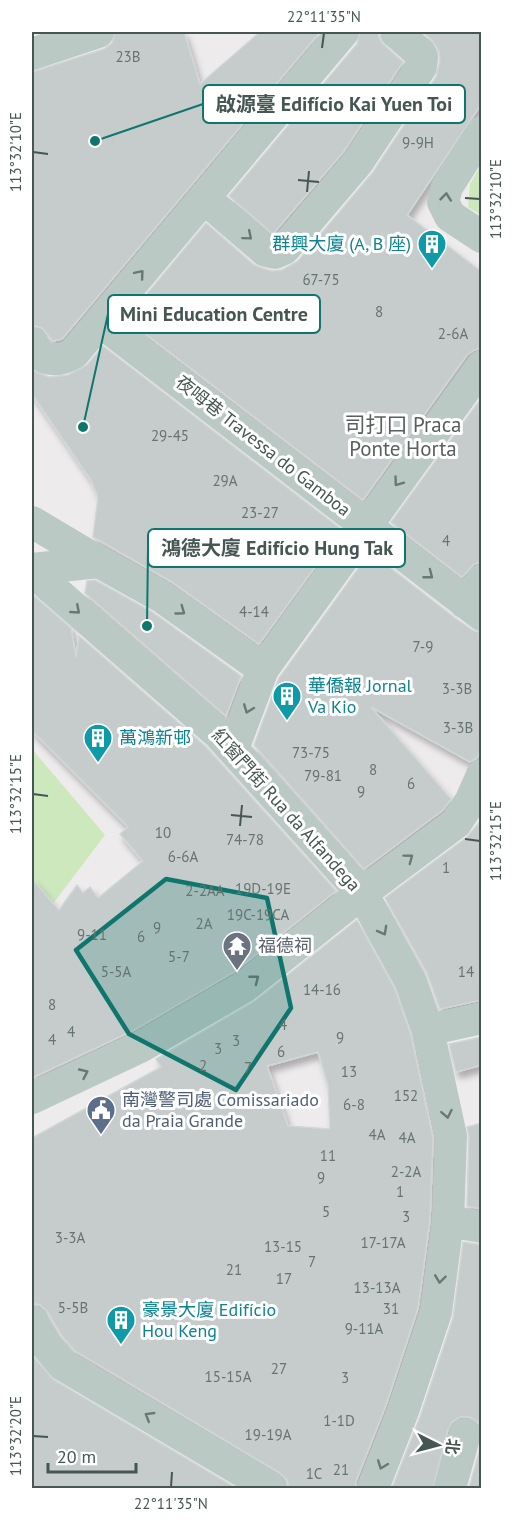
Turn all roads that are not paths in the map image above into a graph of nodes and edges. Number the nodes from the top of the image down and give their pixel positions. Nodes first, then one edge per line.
1 (98, 32) edge
2 (343, 32) edge
3 (396, 32) edge
4 (32, 54) edge
5 (482, 132) edge
6 (204, 198) junction
7 (482, 237) edge
8 (101, 322) junction
9 (32, 344) edge
10 (482, 366) edge
11 (32, 522) edge
12 (366, 526) junction
13 (99, 562) junction
14 (32, 570) edge
15 (476, 600) edge
16 (263, 669) junction
17 (233, 749) junction
18 (478, 794) edge
19 (362, 893) junction
20 (482, 1018) edge
21 (428, 1029) junction
22 (32, 1098) edge
23 (448, 1221) junction
24 (482, 1227) edge
25 (32, 1321) edge
26 (465, 1434) dead end
27 (271, 1488) edge
28 (373, 1488) edge
29 (450, 1488) edge

1 - 4 street
2 - 6 street
6 -> 3 street
7 -> 5 street
8 -> 6 street
8 - 9 street
8 - 12 street, 夜呣巷 Travessa do Gamboa
10 -> 12 street
11 - 13 street
12 -> 15 street, 夜呣巷 Travessa do Gamboa
12 - 16 street
13 - 14 street
13 -> 16 street
14 -> 17 street, 紅窗門街 Rua da Alfandega
16 -> 17 street
17 - 19 street, 紅窗門街 Rua da Alfandega
19 -> 18 street
19 -> 21 street, 紅窗門街 Rua da Alfandega
22 -> 19 street
20 - 21 street
21 -> 23 street, 紅窗門街 Rua da Alfandega
23 - 24 street
23 -> 28 street, 紅窗門街 Rua da Alfandega
27 -> 25 street
26 - 29 street

